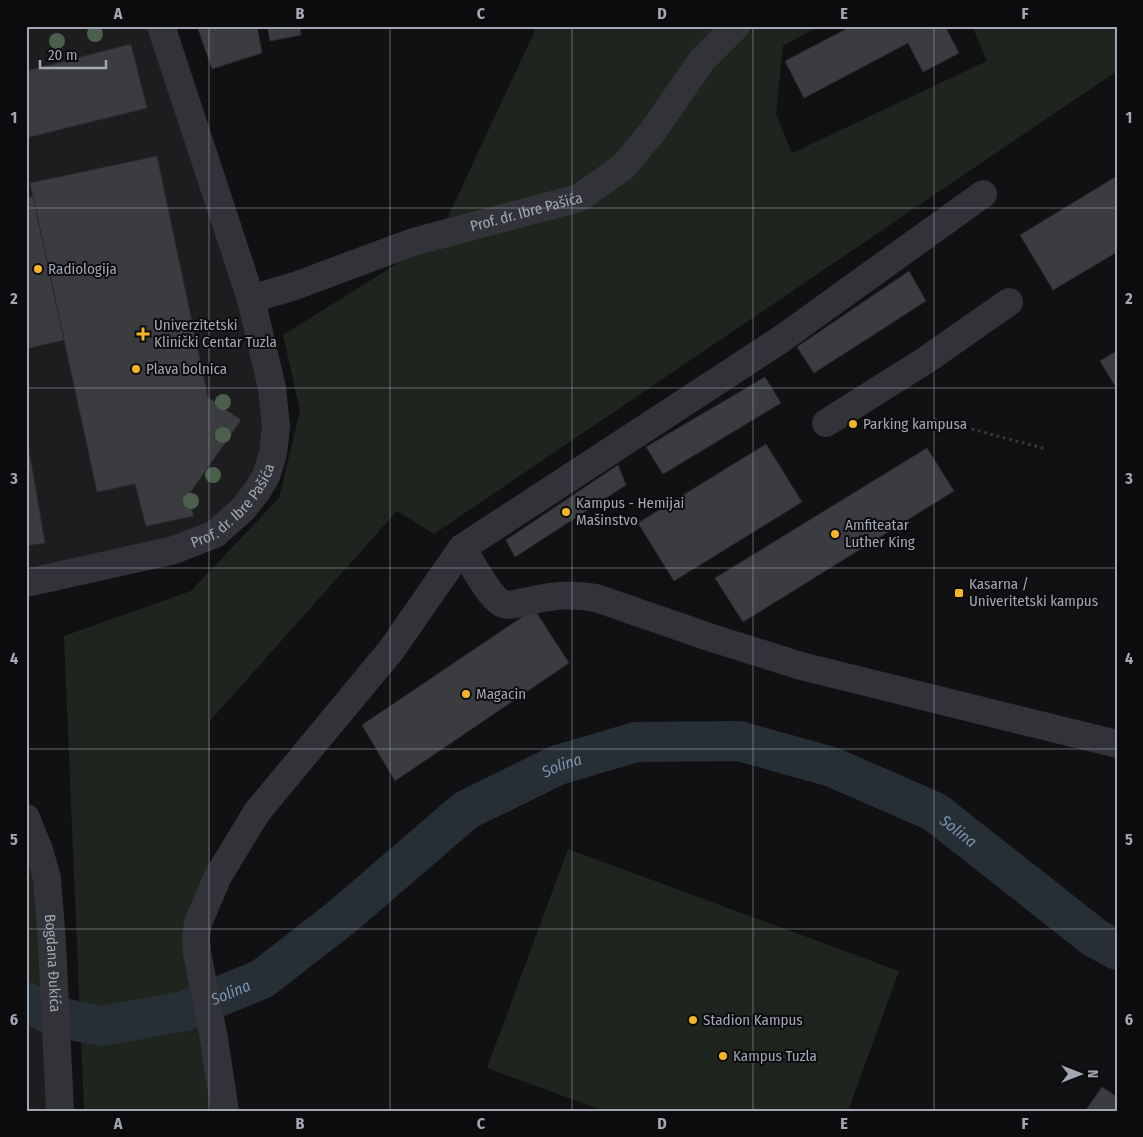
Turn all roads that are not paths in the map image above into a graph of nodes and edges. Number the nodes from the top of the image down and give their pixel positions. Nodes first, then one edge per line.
1 (161, 26) edge
2 (736, 26) edge
3 (983, 194) dead end
4 (251, 299) junction
5 (1009, 302) dead end
6 (826, 423) dead end
7 (462, 548) junction
8 (26, 583) edge
9 (1117, 744) edge
10 (26, 818) edge
11 (60, 1111) edge
12 (225, 1111) edge

1 - 4 street, Prof. dr. Ibre Pašića
2 - 4 street, Prof. dr. Ibre Pašića
3 - 7 street
4 - 8 street, Prof. dr. Ibre Pašića
5 - 6 street
7 - 9 street
7 - 12 street
10 - 11 street, Bogdana Đukića

